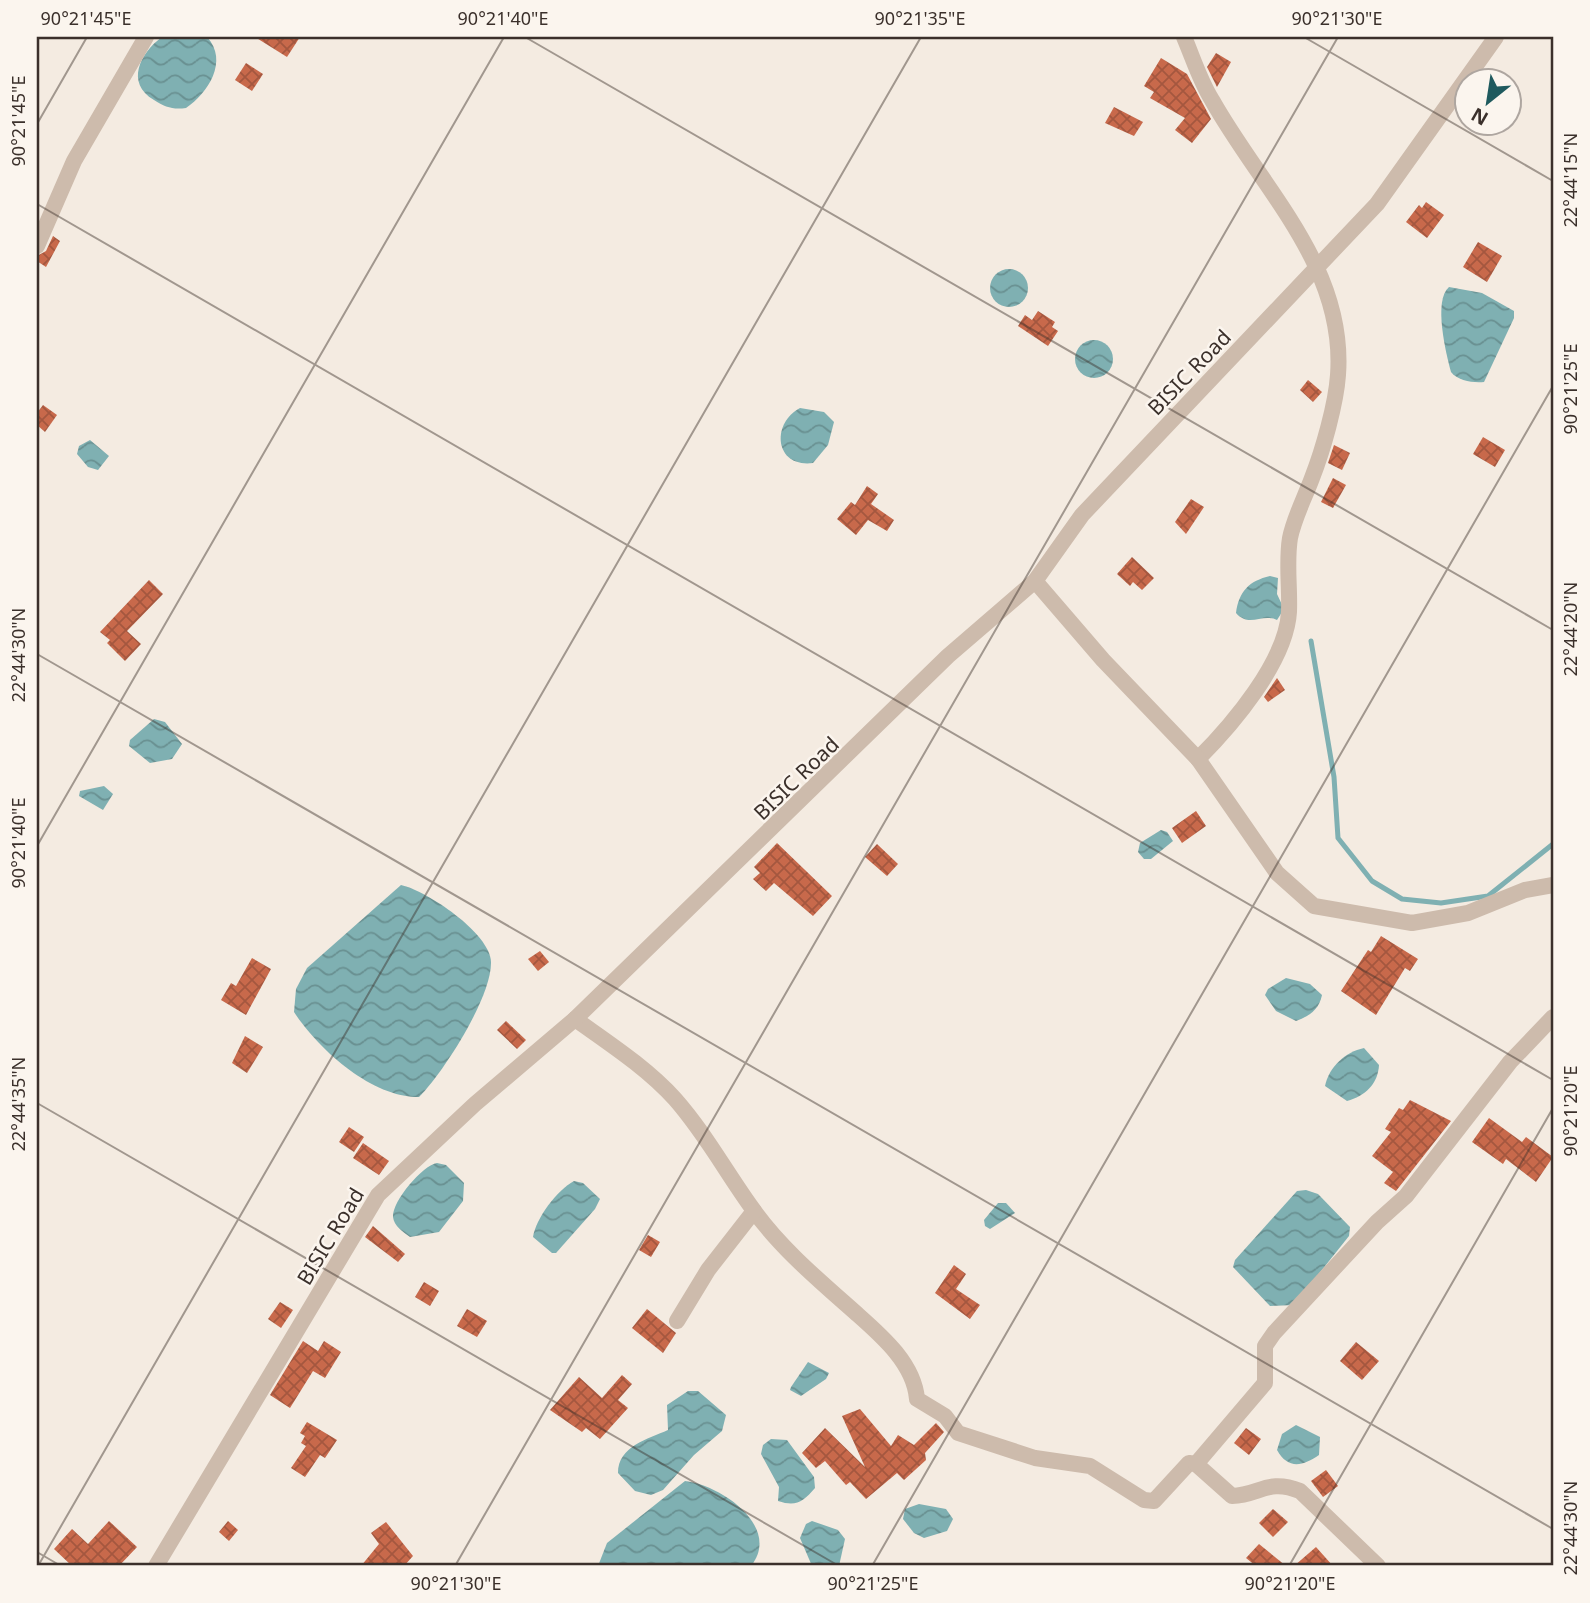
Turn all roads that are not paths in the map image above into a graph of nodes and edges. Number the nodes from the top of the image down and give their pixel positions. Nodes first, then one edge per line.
1 (146, 37) edge
2 (1184, 37) edge
3 (1496, 37) edge
4 (37, 246) edge
5 (1317, 267) junction
6 (1034, 581) junction
7 (1198, 758) junction
8 (1553, 885) edge
9 (1553, 1017) edge
10 (575, 1019) junction
11 (754, 1211) junction
12 (677, 1321) dead end
13 (1196, 1464) junction
14 (156, 1566) edge
15 (1378, 1566) edge

1 - 4 street
2 - 5 street
3 - 5 street, BISIC Road
5 - 6 street, BISIC Road
5 - 7 street
6 - 7 street
6 - 10 street, BISIC Road
7 - 8 street
9 - 13 street
10 - 11 street
10 - 14 street, BISIC Road
11 - 12 street
11 - 13 street
13 - 15 street

